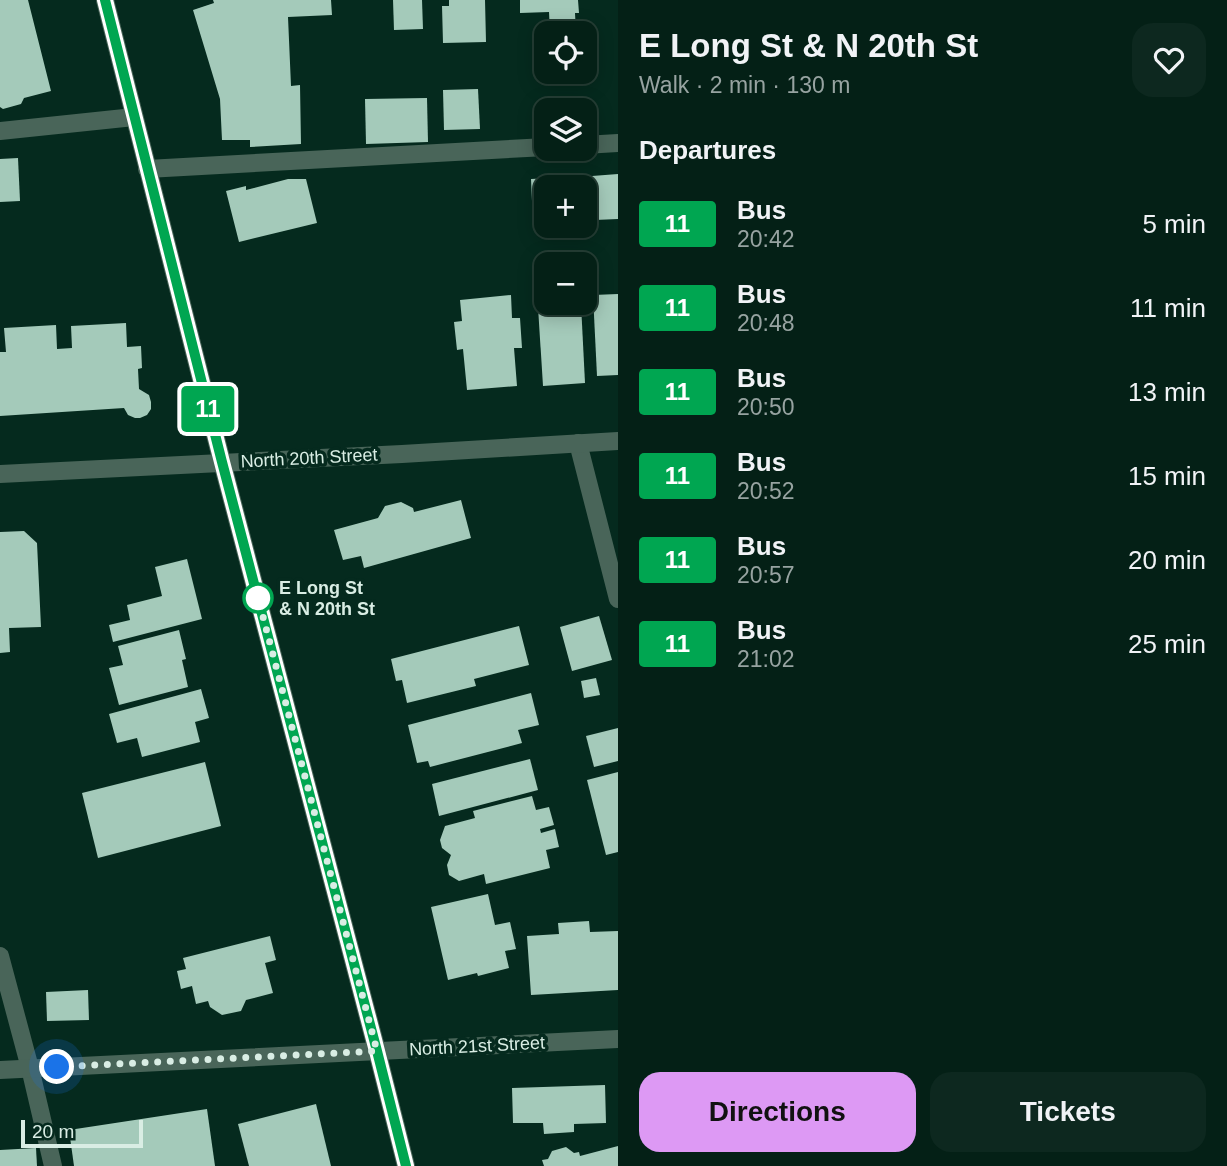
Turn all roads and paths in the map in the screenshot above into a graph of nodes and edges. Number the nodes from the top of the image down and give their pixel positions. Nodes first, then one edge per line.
1 (105, 0) edge
2 (134, 117) junction
3 (0, 131) edge
4 (618, 143) edge
5 (597, 144) edge
6 (534, 148) edge
7 (147, 169) junction
8 (618, 441) edge
9 (578, 443) junction
10 (222, 462) junction
11 (0, 474) edge
12 (618, 599) edge
13 (0, 956) edge
14 (618, 1038) edge
15 (377, 1051) junction
16 (30, 1068) junction
17 (0, 1070) edge
18 (53, 1166) edge
19 (406, 1166) edge

1 - 2 street
2 - 3 street
2 - 7 street
4 - 5 street
6 - 7 street
7 - 10 street
8 - 9 street, North 20th Street
9 - 10 street, North 20th Street
9 - 12 street
10 - 11 street, North 20th Street
10 - 15 street
13 - 16 street
14 - 15 street, North 21st Street
15 - 16 street, North 21st Street
15 - 19 street
16 - 17 street, North 21st Street
16 - 18 street

